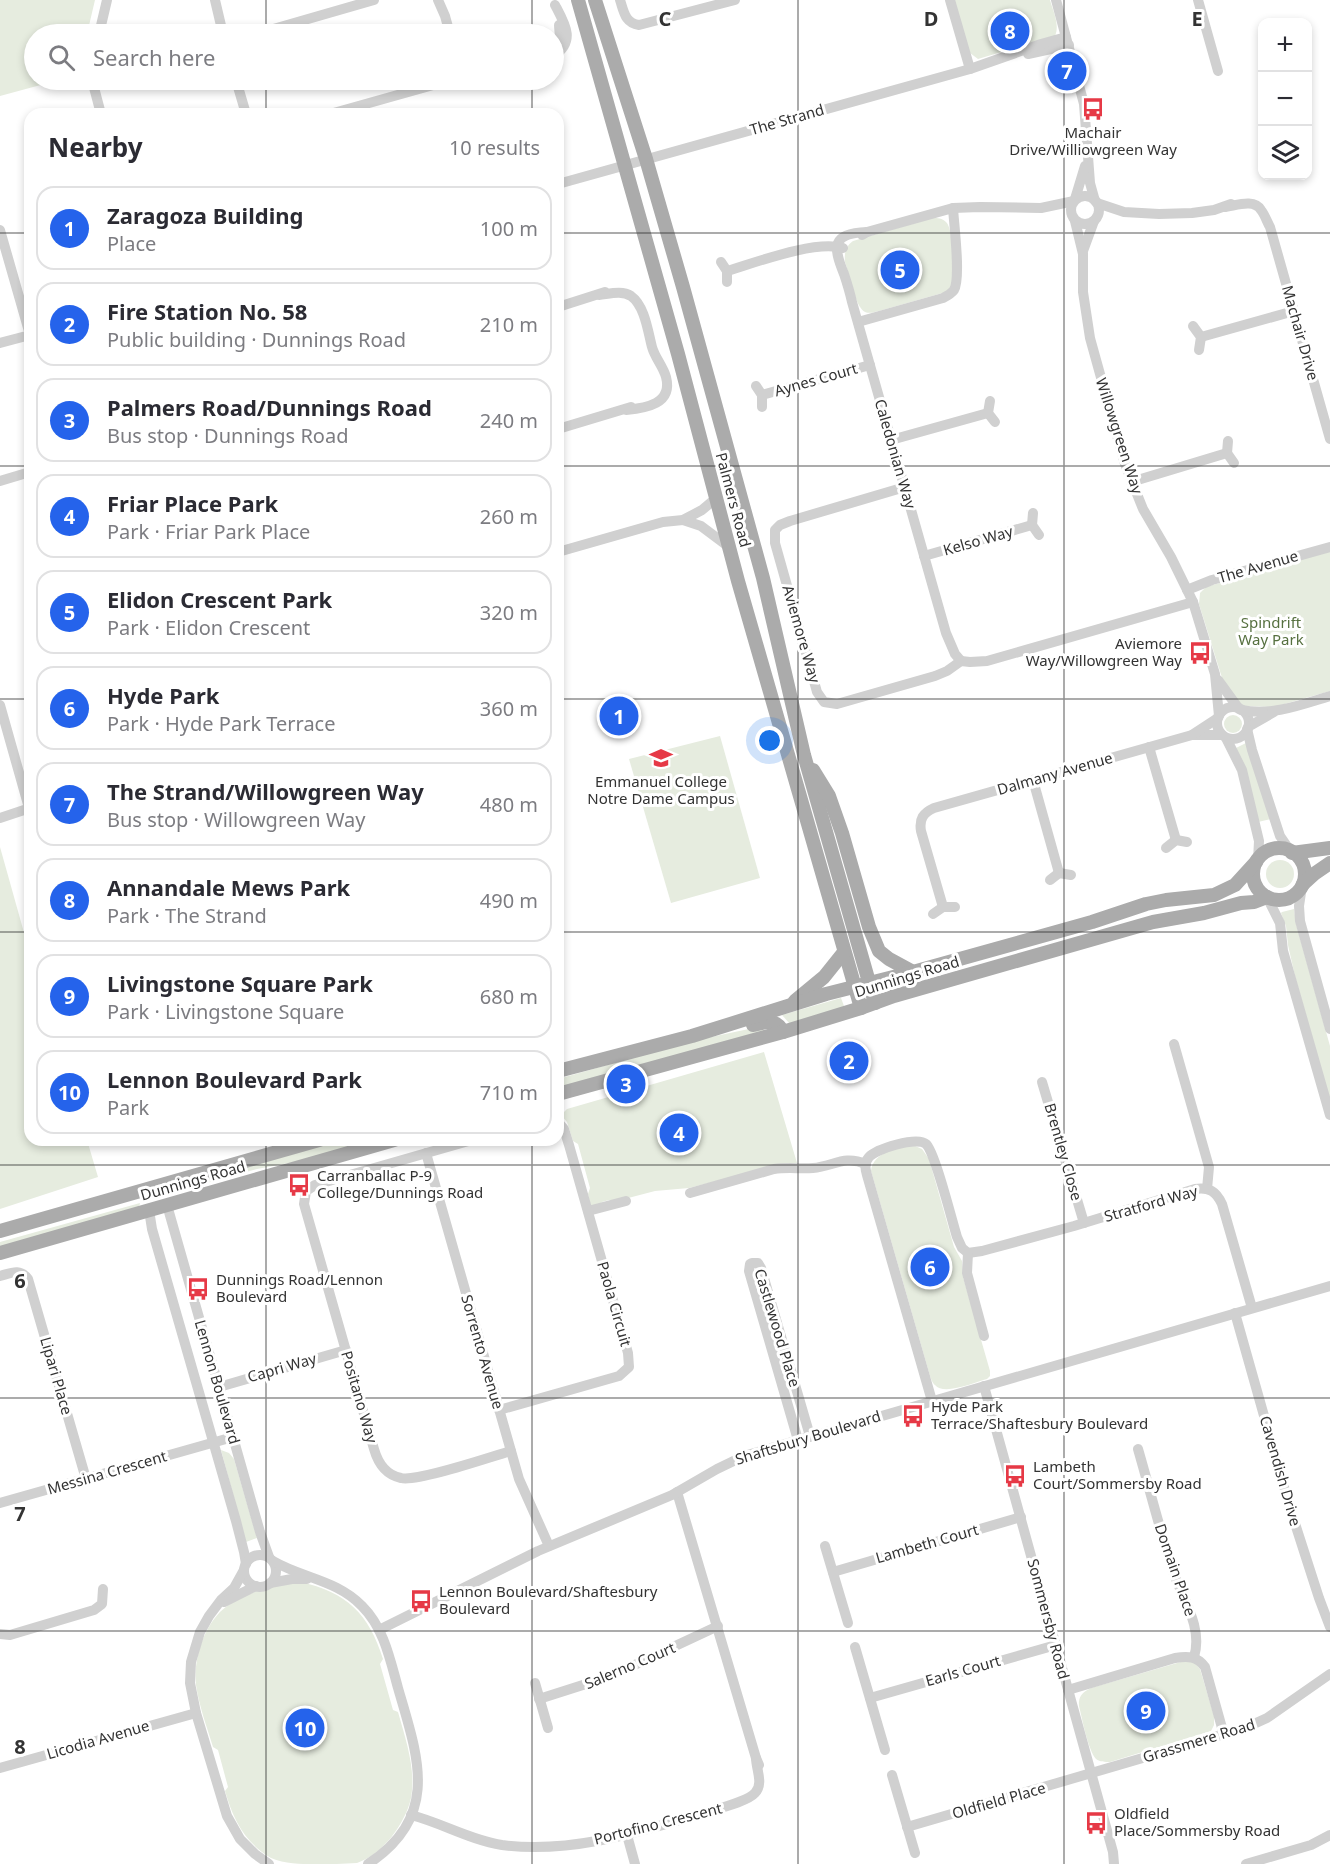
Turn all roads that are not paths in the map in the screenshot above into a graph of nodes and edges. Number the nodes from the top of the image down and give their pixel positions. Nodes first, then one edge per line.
1 (107, 0) edge
2 (215, 0) edge
3 (374, 0) edge
4 (438, 0) edge
5 (445, 0) edge
6 (578, 0) edge
7 (595, 0) edge
8 (620, 0) edge
9 (735, 0) edge
10 (950, 0) edge
11 (1056, 0) edge
12 (1198, 0) edge
13 (554, 2) edge
14 (446, 16) junction
15 (101, 24) edge
16 (221, 24) edge
17 (291, 24) edge
18 (448, 24) edge
19 (558, 24) edge
20 (564, 24) edge
21 (564, 24) edge
22 (1068, 41) junction
23 (564, 47) edge
24 (970, 69) junction
25 (1218, 71) dead end
26 (95, 90) edge
27 (239, 90) edge
28 (415, 90) edge
29 (99, 108) edge
30 (244, 108) edge
31 (351, 108) edge
32 (646, 159) junction
33 (1087, 160) junction
34 (625, 166) junction
35 (564, 182) edge
36 (1074, 200) junction
37 (1096, 202) junction
38 (953, 208) junction
39 (1041, 208) junction
40 (1124, 212) junction
41 (1074, 220) junction
42 (1095, 220) junction
43 (0, 230) edge
44 (840, 247) junction
45 (1083, 254) junction
46 (725, 271) dead end
47 (564, 305) edge
48 (1294, 311) junction
49 (24, 314) edge
50 (858, 322) junction
51 (1193, 326) dead end
52 (24, 337) edge
53 (1201, 337) junction
54 (0, 343) edge
55 (1199, 350) dead end
56 (870, 365) junction
57 (760, 396) dead end
58 (995, 422) dead end
59 (564, 427) edge
60 (1330, 439) edge
61 (891, 440) junction
62 (1234, 463) dead end
63 (24, 474) edge
64 (0, 481) edge
65 (1131, 482) junction
66 (905, 488) junction
67 (715, 499) junction
68 (1033, 513) dead end
69 (683, 520) junction
70 (1032, 525) junction
71 (1039, 535) dead end
72 (1330, 547) edge
73 (729, 548) junction
74 (564, 550) edge
75 (924, 555) junction
76 (1187, 590) junction
77 (1193, 602) junction
78 (958, 663) junction
79 (1215, 674) junction
80 (1329, 700) edge
81 (0, 705) edge
82 (1240, 709) junction
83 (1274, 712) junction
84 (1218, 717) junction
85 (1248, 728) junction
86 (1192, 735) junction
87 (1224, 736) junction
88 (1149, 747) junction
89 (804, 755) junction
90 (1034, 780) junction
91 (24, 787) edge
92 (24, 810) edge
93 (0, 818) edge
94 (1166, 848) dead end
95 (1330, 848) edge
96 (1292, 852) junction
97 (1257, 861) junction
98 (1330, 863) edge
99 (1059, 873) junction
100 (1071, 875) dead end
101 (1050, 880) dead end
102 (1302, 885) junction
103 (1267, 897) junction
104 (933, 914) dead end
105 (844, 952) junction
106 (914, 972) junction
107 (869, 983) junction
108 (854, 987) junction
109 (875, 1003) junction
110 (789, 1006) junction
111 (861, 1008) junction
112 (734, 1023) junction
113 (1330, 1029) edge
114 (783, 1032) junction
115 (1174, 1044) dead end
116 (564, 1069) edge
117 (1042, 1082) dead end
118 (564, 1092) edge
119 (1330, 1115) edge
120 (564, 1129) edge
121 (298, 1146) edge
122 (372, 1146) edge
123 (451, 1146) edge
124 (426, 1153) junction
125 (866, 1164) junction
126 (162, 1185) junction
127 (1207, 1189) junction
128 (145, 1190) junction
129 (690, 1193) dead end
130 (626, 1201) dead end
131 (167, 1205) junction
132 (149, 1210) junction
133 (588, 1211) junction
134 (1084, 1223) junction
135 (0, 1231) edge
136 (0, 1253) edge
137 (968, 1253) junction
138 (0, 1276) edge
139 (1330, 1286) edge
140 (1252, 1308) junction
141 (1234, 1313) junction
142 (984, 1336) dead end
143 (346, 1350) junction
144 (984, 1386) junction
145 (219, 1387) junction
146 (932, 1401) junction
147 (499, 1410) junction
148 (810, 1436) junction
149 (233, 1437) junction
150 (798, 1440) junction
151 (213, 1442) junction
152 (1138, 1449) dead end
153 (511, 1451) junction
154 (86, 1479) junction
155 (677, 1492) junction
156 (0, 1503) edge
157 (1021, 1517) junction
158 (549, 1546) junction
159 (825, 1546) dead end
160 (271, 1559) junction
161 (245, 1567) junction
162 (833, 1572) junction
163 (316, 1579) junction
164 (270, 1583) junction
165 (256, 1586) junction
166 (103, 1589) dead end
167 (214, 1610) junction
168 (848, 1623) dead end
169 (717, 1626) junction
170 (1330, 1627) edge
171 (380, 1630) junction
172 (0, 1634) edge
173 (1056, 1645) junction
174 (855, 1647) dead end
175 (1194, 1657) junction
176 (1330, 1674) edge
177 (535, 1683) dead end
178 (1068, 1690) junction
179 (870, 1698) junction
180 (540, 1699) junction
181 (196, 1713) junction
182 (548, 1728) dead end
183 (1224, 1735) junction
184 (885, 1750) dead end
185 (0, 1768) edge
186 (1091, 1773) junction
187 (892, 1775) dead end
188 (411, 1815) junction
189 (908, 1827) junction
190 (627, 1835) junction
191 (1330, 1835) edge
192 (1113, 1852) junction
193 (915, 1853) dead end
194 (267, 1864) edge
195 (368, 1864) edge
196 (635, 1864) edge
197 (1114, 1864) edge
198 (1119, 1864) edge
199 (1246, 1864) edge

1 - 15 street
2 - 16 street
3 - 17 street
4 - 14 street
5 - 14 street
6 - 34 main road, Palmers Road
7 - 32 main road, Palmers Road
8 - 9 street
10 - 24 street
11 - 22 street
12 - 25 street
13 - 19 street
13 - 20 street
14 - 18 street
21 - 23 street
22 - 24 street, The Strand
22 - 33 street
24 - 32 street, The Strand
26 - 29 street
27 - 30 street
28 - 31 street
32 - 34 street, The Strand
32 - 89 main road, Palmers Road
33 - 36 street
33 - 37 street
34 - 35 street, The Strand
34 - 67 main road, Palmers Road
36 - 37 street
36 - 39 street
36 - 41 street
37 - 40 street, Machair Drive
37 - 42 street
38 - 39 street
38 - 44 street
38 - 50 street
39 - 41 street
40 - 42 street, Machair Drive
40 - 48 street, Machair Drive
41 - 42 street
41 - 45 street, Willowgreen Way
42 - 45 street, Willowgreen Way
43 - 49 street
44 - 46 street
44 - 50 street, Caledonian Way
45 - 65 street, Willowgreen Way
47 - 59 street
48 - 53 street
48 - 60 street, Machair Drive
50 - 56 street, Caledonian Way
51 - 53 street
52 - 54 street
53 - 55 street
56 - 57 street, Aynes Court
56 - 61 street, Caledonian Way
58 - 61 street
61 - 66 street, Caledonian Way
62 - 65 street
63 - 64 street
65 - 76 street, Willowgreen Way
66 - 75 street, Caledonian Way
66 - 78 street, Aviemore Way
67 - 69 street
67 - 73 main road, Palmers Road
68 - 70 street, Kelso Way
69 - 73 street
69 - 74 street
70 - 71 street, Kelso Way
70 - 75 street, Kelso Way
72 - 76 street, The Avenue
73 - 105 main road, Palmers Road
75 - 78 street, Caledonian Way
76 - 77 street, Willowgreen Way
77 - 78 street, Aviemore Way
77 - 79 street, Willowgreen Way
79 - 82 street, Willowgreen Way
79 - 84 street, Willowgreen Way
80 - 83 street
81 - 91 street
82 - 83 street
82 - 84 street
82 - 85 street
83 - 85 street
84 - 86 street, Dalmany Avenue
84 - 87 street
85 - 87 street
85 - 96 street
86 - 87 street, Dalmany Avenue
86 - 88 street, Dalmany Avenue
87 - 97 street
88 - 90 street, Dalmany Avenue
88 - 94 street
89 - 106 main road
89 - 107 main road, Palmers Road
90 - 99 street
90 - 104 street, Dalmany Avenue
92 - 93 street
95 - 96 main road
96 - 97 main road
96 - 102 main road
97 - 103 main road
97 - 106 main road, Dunnings Road
98 - 102 main road
99 - 100 street
99 - 101 street
102 - 103 main road
102 - 113 street
103 - 109 main road, Dunnings Road
103 - 119 street
105 - 108 main road, Palmers Road
105 - 110 main road
106 - 107 main road, Dunnings Road
107 - 108 main road, Dunnings Road
107 - 109 main road, Palmers Road
108 - 110 main road, Dunnings Road
108 - 111 main road, Palmers Road
109 - 111 main road, Dunnings Road
110 - 112 main road, Dunnings Road
111 - 114 main road, Dunnings Road
112 - 114 main road
112 - 116 main road, Dunnings Road
114 - 118 main road, Dunnings Road
115 - 127 street
117 - 134 street, Brentley Close
120 - 133 street, Paola Circuit
121 - 126 main road, Dunnings Road
122 - 131 main road, Dunnings Road
123 - 124 street
124 - 143 street, Positano Way
124 - 147 street, Sorrento Avenue
125 - 129 street
125 - 137 street
125 - 146 street
126 - 128 main road, Dunnings Road
126 - 131 main road
127 - 134 street, Stratford Way
127 - 140 street, Stratford Way
128 - 132 main road
128 - 135 main road, Dunnings Road
130 - 133 street
131 - 132 main road, Dunnings Road
131 - 145 street, Lennon Boulevard
132 - 136 main road, Dunnings Road
132 - 151 street, Lennon Boulevard
133 - 147 street, Paola Circuit
134 - 137 street, Stratford Way
137 - 142 street
138 - 154 street, Lipari Place
139 - 140 street, Shaftsbury Boulevard
140 - 141 street, Shaftsbury Boulevard
141 - 144 street, Shaftsbury Boulevard
141 - 170 street, Cavendish Drive
143 - 145 street, Capri Way
143 - 153 street, Positano Way
144 - 146 street, Shaftsbury Boulevard
144 - 157 street, Sommersby Road
145 - 149 street, Lennon Boulevard
146 - 148 street, Shaftsbury Boulevard
147 - 153 street, Sorrento Avenue
148 - 150 street, Shaftsbury Boulevard
148 - 150 street, Castlewood Place
149 - 151 street, Messina Crescent
149 - 160 street, Lennon Boulevard
150 - 155 street, Shaftsbury Boulevard
151 - 154 street, Messina Crescent
151 - 161 street, Lennon Boulevard
152 - 175 street, Domain Place
153 - 158 street, Sorrento Avenue
154 - 156 street, Messina Crescent
155 - 158 street, Shaftsbury Boulevard
155 - 169 street, Portofino Crescent
157 - 162 street, Lambeth Court
157 - 173 street, Sommersby Road
158 - 171 street, Shaftsbury Boulevard
159 - 162 street
160 - 161 street
160 - 163 street
160 - 164 street
161 - 165 street
161 - 167 street
162 - 168 street
163 - 164 street
163 - 171 street
164 - 165 street
165 - 167 street
166 - 172 street
167 - 181 street
169 - 180 street, Salerno Court
169 - 190 street, Portofino Crescent
171 - 188 street
173 - 178 street, Sommersby Road
173 - 179 street, Earls Court
174 - 179 street
175 - 178 street
175 - 183 street
176 - 183 street, Grassmere Road
177 - 180 street
178 - 186 street, Sommersby Road
179 - 184 street
180 - 182 street
181 - 185 street, Licodia Avenue
181 - 194 street
183 - 186 street, Grassmere Road
186 - 189 street, Oldfield Place
186 - 192 street, Sommersby Road
187 - 189 street
188 - 190 street, Portofino Crescent
188 - 195 street
189 - 193 street
190 - 196 street
191 - 199 street
192 - 197 street, Sommersby Road
192 - 198 street, Sommersby Road

